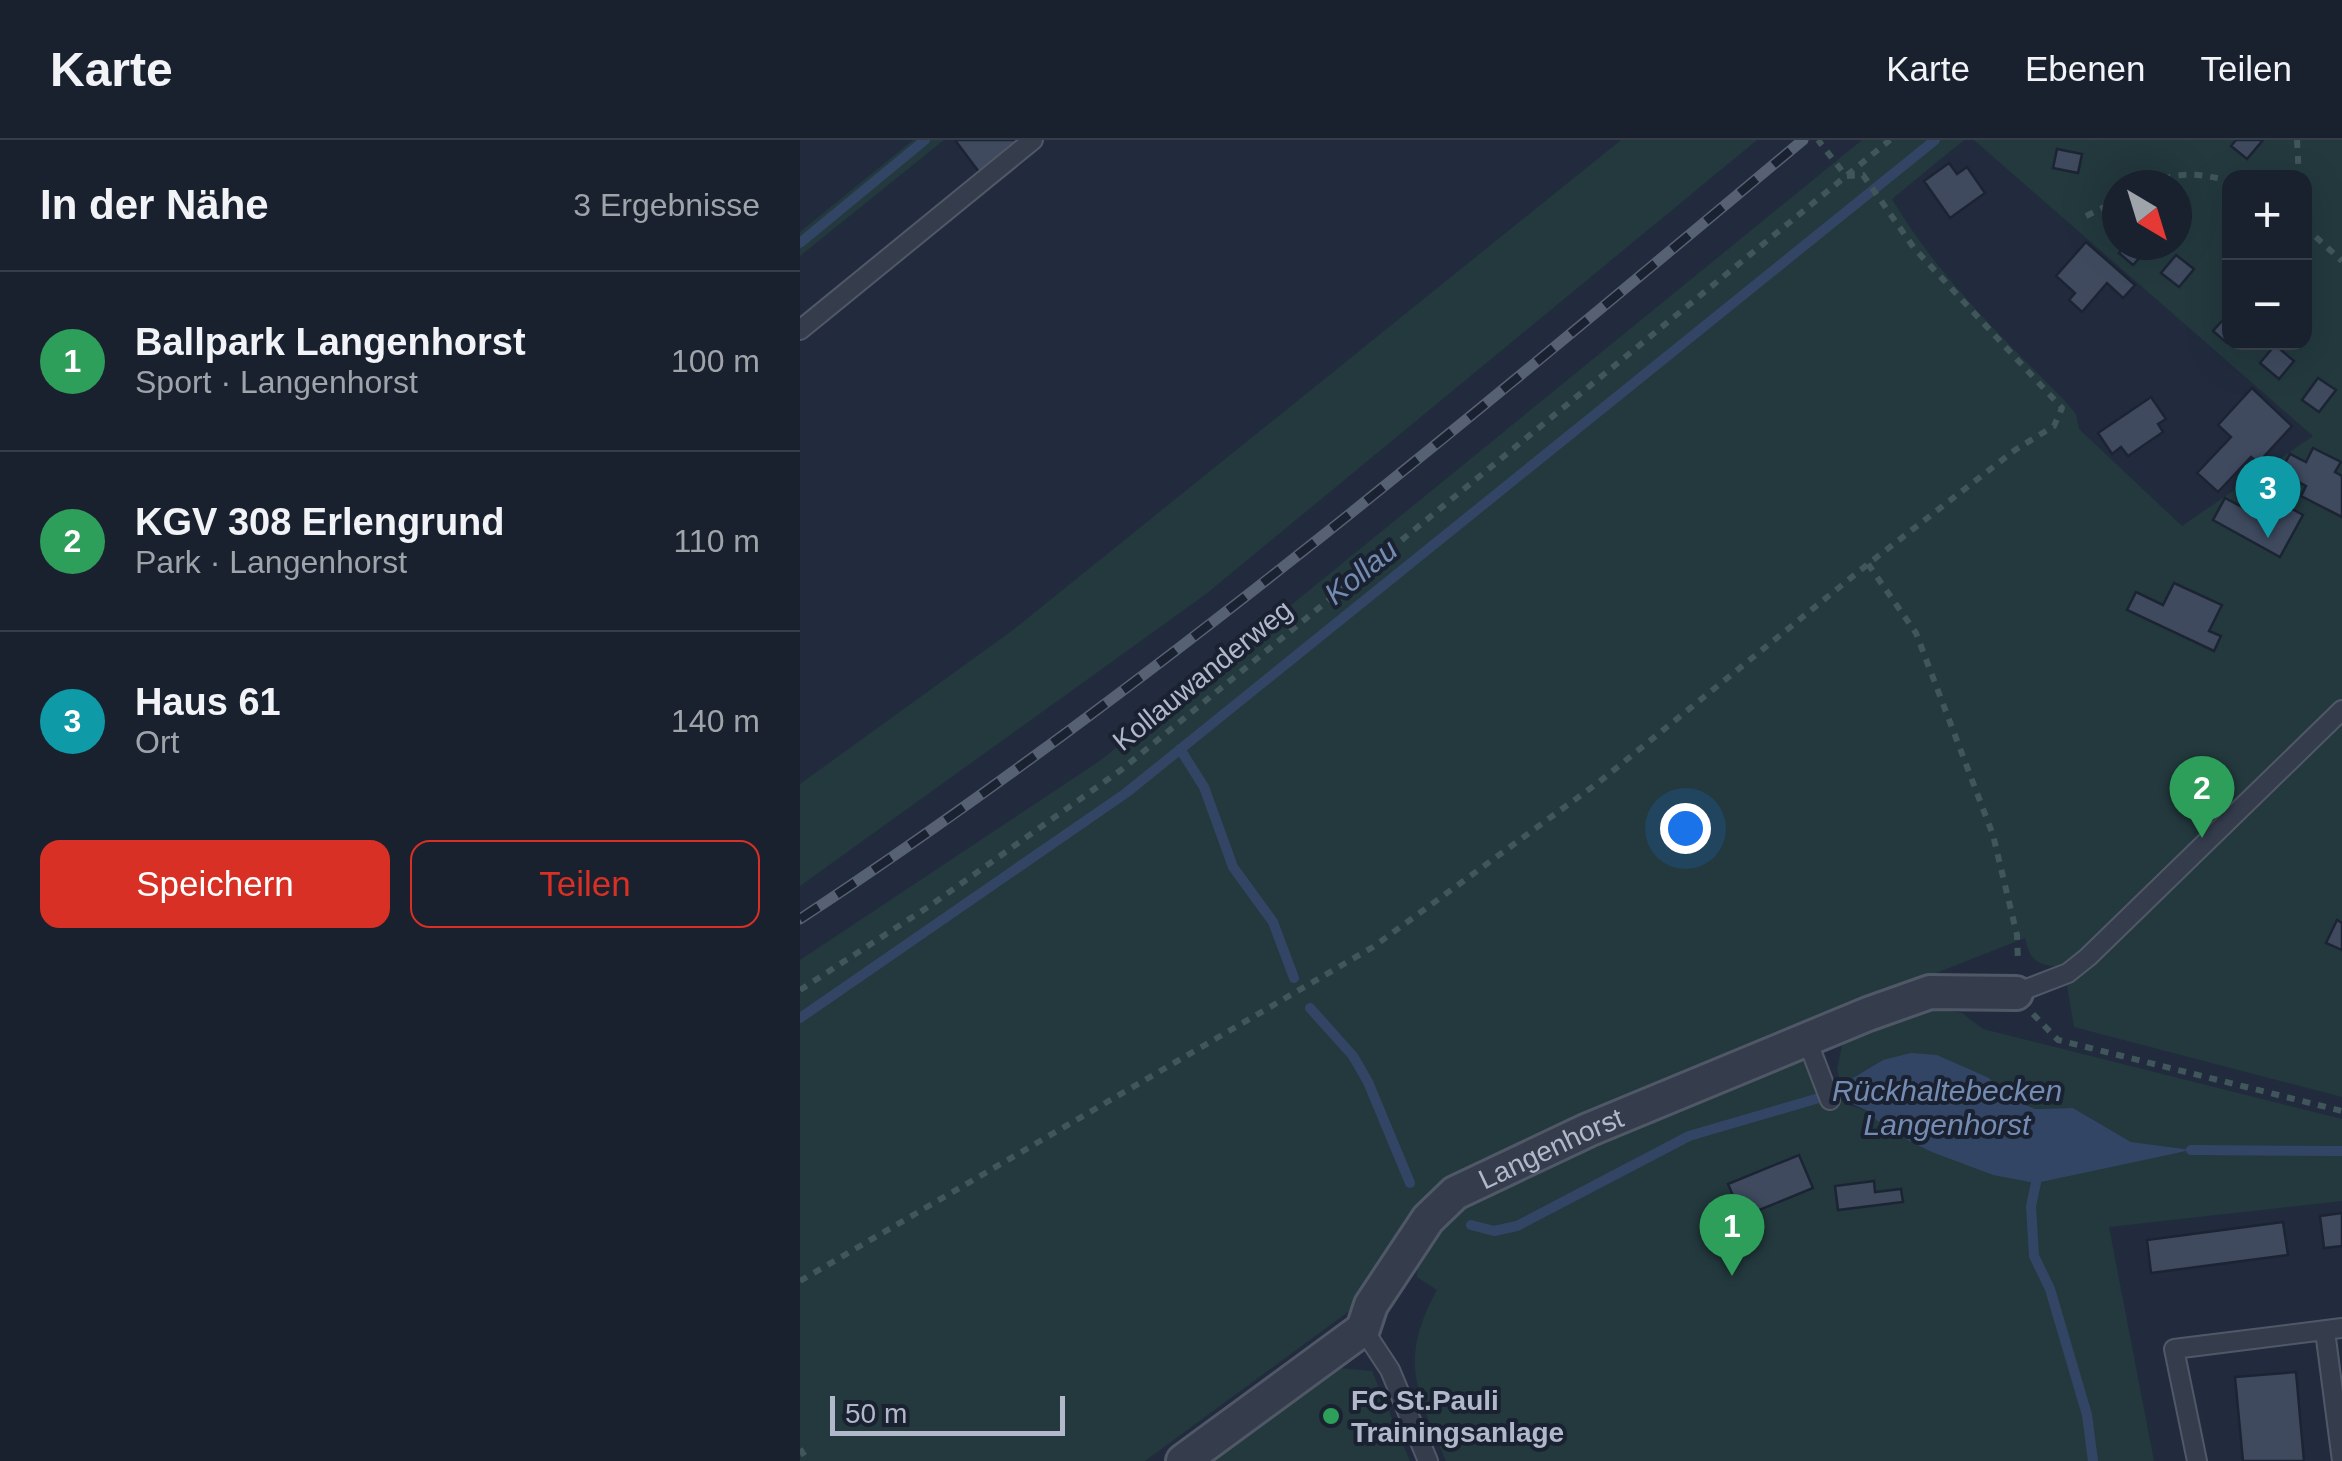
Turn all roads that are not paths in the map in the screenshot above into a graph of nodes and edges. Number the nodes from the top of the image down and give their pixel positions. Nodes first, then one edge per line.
1 (1034, 140) edge
2 (800, 330) edge
3 (2342, 710) edge
4 (2016, 992) joint
5 (1807, 1040) junction
6 (1830, 1100) dead end
7 (1363, 1329) junction
8 (2333, 1330) edge
9 (1183, 1461) edge
10 (1428, 1461) edge
11 (2197, 1461) edge
12 (2342, 1461) edge

1 - 2 lane
3 - 4 lane
4 - 5 street, Langenhorst
5 - 6 lane
5 - 7 street, Langenhorst
7 - 9 street, Langenhorst
7 - 10 lane
8 - 11 lane
8 - 12 lane

